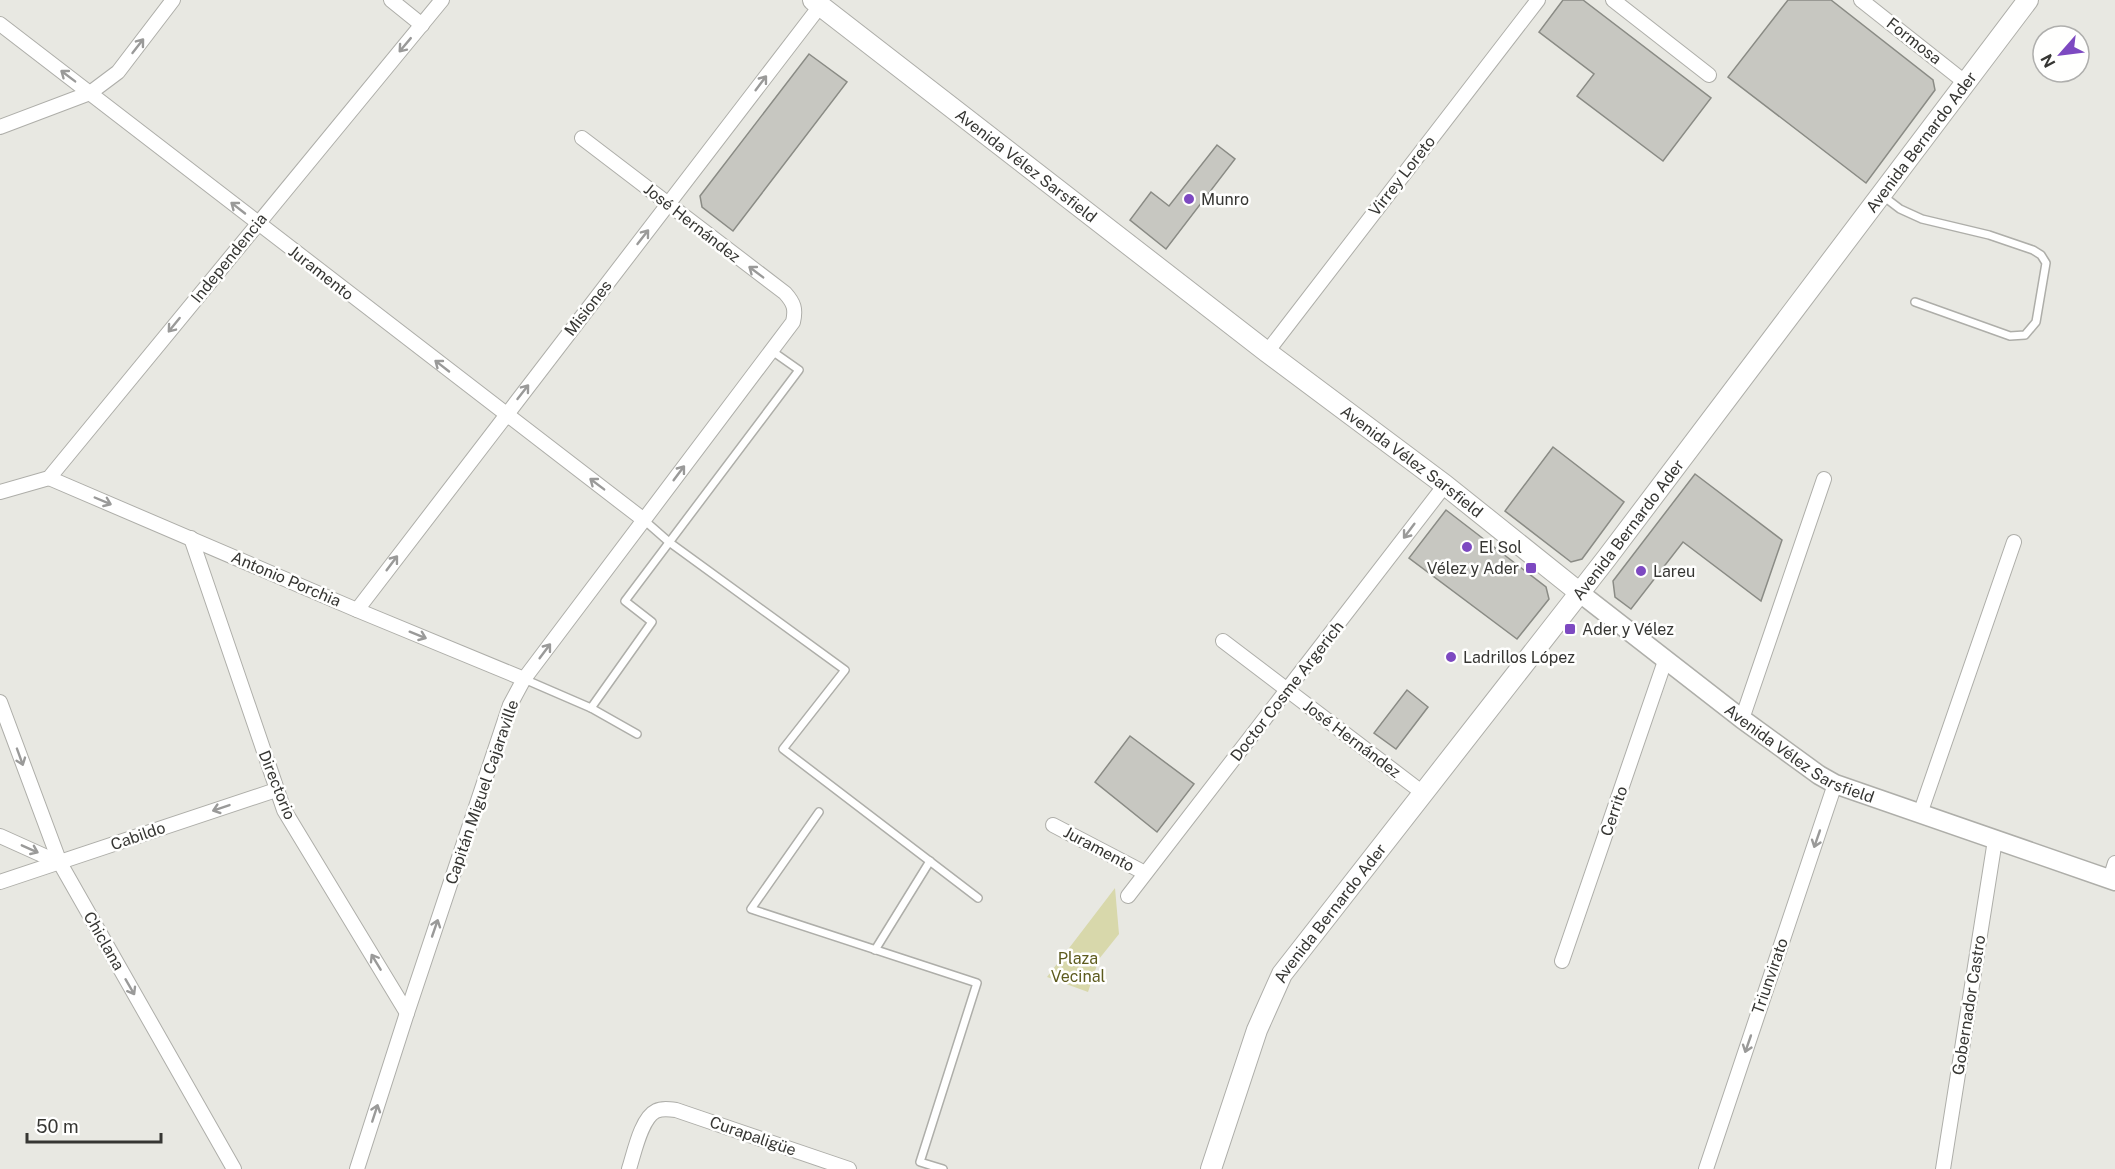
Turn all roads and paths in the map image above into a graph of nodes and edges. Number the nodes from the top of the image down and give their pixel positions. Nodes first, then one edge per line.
1 (173, 0) edge
2 (391, 0) edge
3 (442, 0) edge
4 (1538, 0) edge
5 (1613, 0) edge
6 (1861, 0) edge
7 (2028, 0) edge
8 (817, 3) edge
9 (0, 24) edge
10 (422, 25) junction
11 (1709, 75) dead end
12 (1966, 83) junction
13 (90, 93) junction
14 (0, 127) edge
15 (582, 138) dead end
16 (1881, 195) junction
17 (668, 204) junction
18 (257, 223) junction
19 (1914, 302) dead end
20 (795, 312) joint
21 (772, 351) junction
22 (1267, 352) junction
23 (506, 415) junction
24 (49, 478) junction
25 (1824, 479) dead end
26 (1445, 485) junction
27 (0, 492) edge
28 (644, 520) junction
29 (191, 538) junction
30 (669, 542) junction
31 (2014, 542) dead end
32 (1580, 593) junction
33 (357, 610) junction
34 (1223, 641) dead end
35 (1665, 661) junction
36 (524, 679) junction
37 (1287, 691) junction
38 (0, 702) edge
39 (591, 708) junction
40 (1742, 719) junction
41 (637, 734) dead end
42 (1835, 784) junction
43 (276, 790) junction
44 (1424, 793) junction
45 (819, 812) dead end
46 (1920, 814) junction
47 (1053, 825) dead end
48 (0, 836) edge
49 (1995, 840) junction
50 (930, 861) junction
51 (60, 863) junction
52 (1145, 873) junction
53 (2113, 874) edge
54 (0, 882) edge
55 (1128, 896) dead end
56 (978, 897) dead end
57 (875, 950) junction
58 (1562, 961) dead end
59 (407, 1012) junction
60 (234, 1169) edge
61 (357, 1169) edge
62 (630, 1169) edge
63 (849, 1169) edge
64 (943, 1169) edge
65 (1211, 1169) edge
66 (1706, 1169) edge
67 (1943, 1169) edge

13 -> 1 street
2 - 10 street
3 - 10 street, Independencia
4 - 22 street, Virrey Loreto
5 - 11 street
6 - 12 street, Formosa
7 - 12 main road, Avenida Bernardo Ader
17 -> 8 street, Misiones
8 - 22 main road, Avenida Vélez Sarsfield
13 -> 9 street, Juramento
10 -> 18 street, Independencia
12 - 16 main road, Avenida Bernardo Ader
13 - 14 street
18 -> 13 street, Juramento
15 - 17 street, José Hernández
16 - 19 lane
16 - 32 main road, Avenida Bernardo Ader
20 -> 17 street, José Hernández
23 -> 17 street, Misiones
23 -> 18 street, Juramento
18 -> 24 street, Independencia
20 - 21 street, Capitán Miguel Cajaraville
28 -> 21 street, Capitán Miguel Cajaraville
21 - 30 lane
22 - 26 main road, Avenida Vélez Sarsfield
28 -> 23 street, Juramento
33 -> 23 street, Misiones
24 - 27 street
24 -> 29 street, Antonio Porchia
25 - 40 street
26 - 32 main road, Avenida Vélez Sarsfield
26 -> 37 street, Doctor Cosme Argerich
28 - 30 lane
36 -> 28 street, Capitán Miguel Cajaraville
29 - 33 street, Antonio Porchia
29 - 43 street, Directorio
30 - 39 lane
30 - 50 lane
31 - 46 street
32 - 35 street, Avenida Vélez Sarsfield
32 - 44 main road, Avenida Bernardo Ader
33 -> 36 street, Antonio Porchia
34 - 37 street, José Hernández
35 - 40 street, Avenida Vélez Sarsfield
35 - 58 street, Cerrito
36 - 39 lane
59 -> 36 street, Capitán Miguel Cajaraville
37 - 44 street, José Hernández
37 - 52 street, Doctor Cosme Argerich
38 -> 51 street, Chiclana
39 - 41 lane
40 - 42 street, Avenida Vélez Sarsfield
42 - 46 street, Avenida Vélez Sarsfield
42 -> 66 street, Triunvirato
43 -> 51 street, Cabildo
59 -> 43 street, Directorio
44 - 65 main road, Avenida Bernardo Ader
45 - 57 lane
46 - 49 street, Avenida Vélez Sarsfield
47 - 52 street, Juramento
48 -> 51 street
49 - 53 street, Avenida Vélez Sarsfield
49 - 67 street, Gobernador Castro
50 - 56 lane
50 - 57 lane
51 - 54 street, Cabildo
51 -> 60 street, Chiclana
52 - 55 street, Doctor Cosme Argerich
57 - 64 lane
61 -> 59 street, Capitán Miguel Cajaraville
62 - 63 street, Curapaligüe

